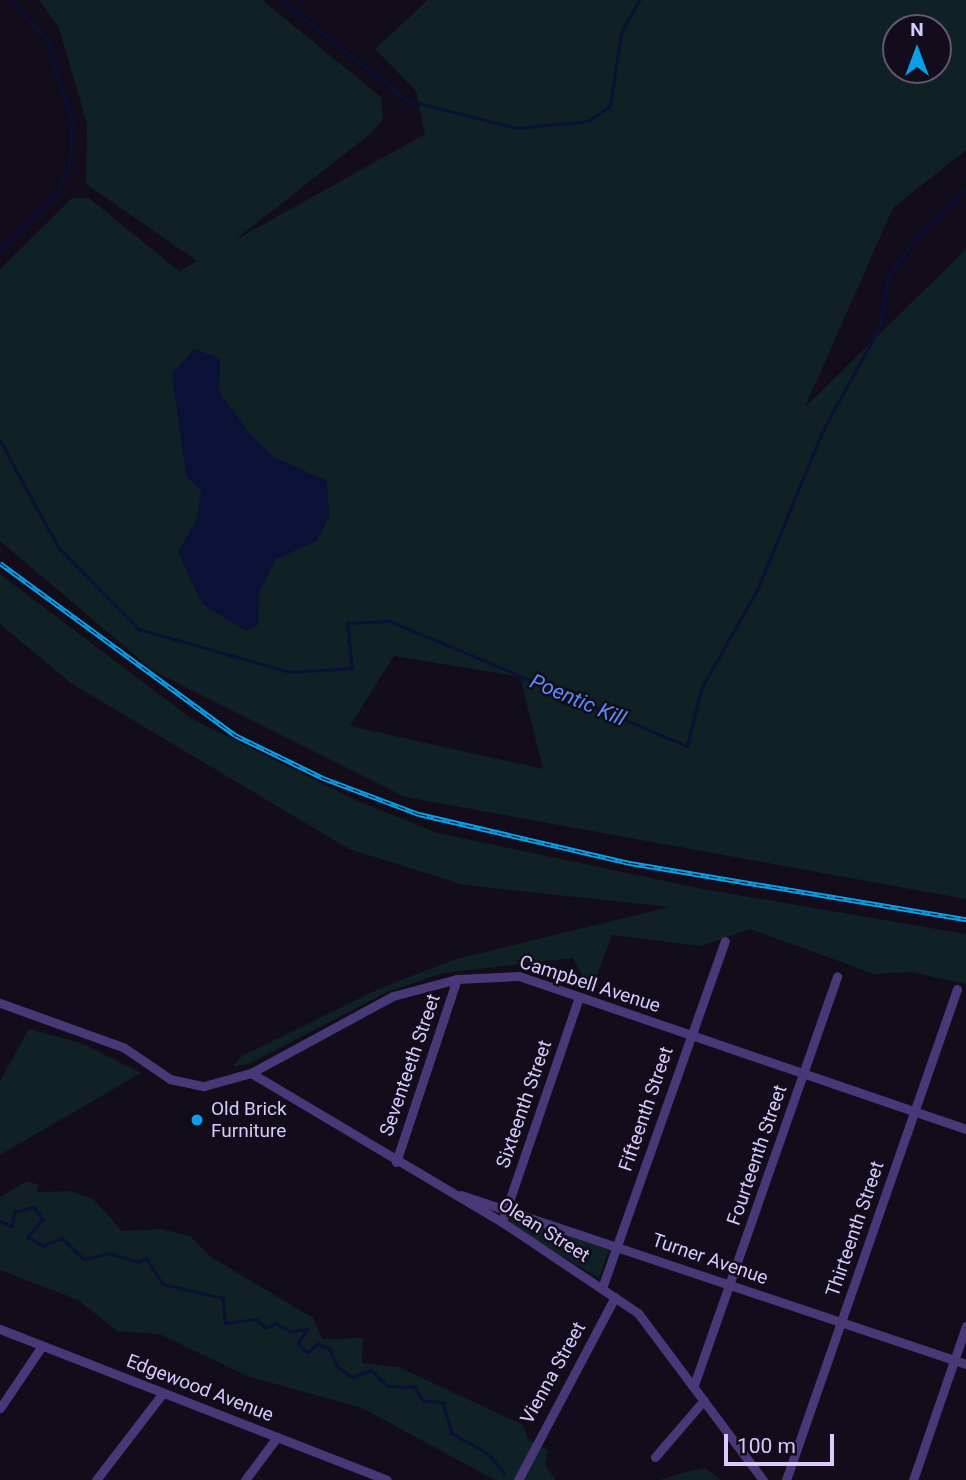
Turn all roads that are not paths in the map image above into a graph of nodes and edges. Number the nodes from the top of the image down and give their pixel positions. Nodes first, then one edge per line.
1 (725, 941) dead end
2 (837, 976) dead end
3 (457, 979) junction
4 (957, 989) dead end
5 (579, 997) junction
6 (0, 1003) edge
7 (689, 1034) junction
8 (804, 1072) junction
9 (251, 1073) junction
10 (915, 1111) junction
11 (966, 1129) edge
12 (396, 1162) junction
13 (442, 1190) junction
14 (506, 1208) junction
15 (502, 1222) junction
16 (618, 1246) junction
17 (731, 1285) junction
18 (602, 1288) junction
19 (615, 1297) junction
20 (841, 1323) junction
21 (966, 1326) edge
22 (0, 1329) edge
23 (42, 1346) junction
24 (955, 1360) junction
25 (966, 1364) edge
26 (694, 1385) junction
27 (163, 1393) junction
28 (704, 1400) junction
29 (0, 1408) edge
30 (277, 1437) junction
31 (655, 1457) dead end
32 (96, 1480) edge
33 (245, 1480) edge
34 (387, 1480) edge
35 (518, 1480) edge
36 (763, 1480) edge
37 (786, 1480) edge
38 (913, 1480) edge

1 - 7 street, Fifteenth Street
2 - 8 street, Fourteenth Street
3 - 5 street, Campbell Avenue
3 - 9 street, Campbell Avenue
3 - 12 street, Seventeeth Street
4 - 10 street, Thirteenth Street
5 - 7 street, Campbell Avenue
5 - 14 street, Sixteenth Street
6 - 9 street, Campbell Avenue
7 - 8 street, Campbell Avenue
7 - 16 street, Fifteenth Street
8 - 10 street, Campbell Avenue
8 - 17 street, Fourteenth Street
9 - 12 street, Olean Street
10 - 11 street, Campbell Avenue
10 - 20 street, Thirteenth Street
12 - 13 street, Olean Street
13 - 14 street, Turner Avenue
13 - 15 street, Olean Street
14 - 15 street, Sixteenth Street
14 - 16 street, Turner Avenue
15 - 18 street, Olean Street
16 - 17 street, Turner Avenue
16 - 18 street, Fifteenth Street
17 - 20 street, Turner Avenue
17 - 26 street, Fourteenth Street
18 - 19 street, Olean Street
19 - 26 street, Olean Street
19 - 35 street, Vienna Street
20 - 24 street, Turner Avenue
20 - 37 street, Thirteenth Street
21 - 24 street
22 - 23 street, Edgewood Avenue
23 - 27 street, Edgewood Avenue
23 - 29 street
24 - 25 street, Turner Avenue
24 - 38 street
26 - 28 street, Olean Street
27 - 30 street, Edgewood Avenue
27 - 32 street
28 - 31 street
28 - 36 street, Olean Street
30 - 33 street
30 - 34 street, Edgewood Avenue

